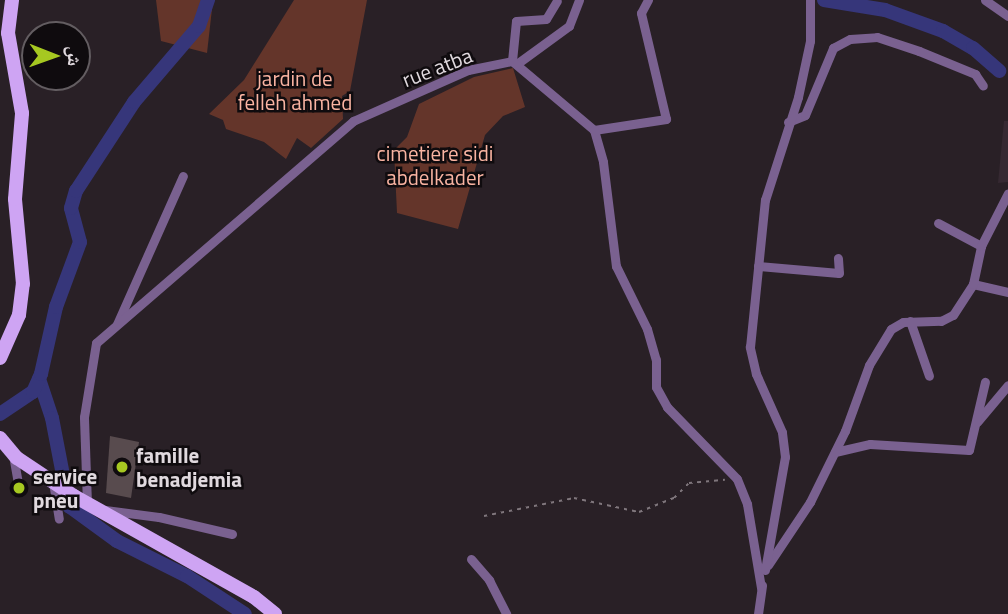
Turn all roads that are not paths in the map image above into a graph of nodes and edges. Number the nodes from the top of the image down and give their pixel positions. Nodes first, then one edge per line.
1 (12, 0) edge
2 (579, 0) edge
3 (648, 0) edge
4 (810, 0) edge
5 (985, 0) edge
6 (557, 1) edge
7 (1008, 16) edge
8 (515, 62) junction
9 (983, 86) dead end
10 (788, 122) junction
11 (594, 130) junction
12 (183, 176) dead end
13 (1008, 193) edge
14 (938, 223) dead end
15 (981, 246) junction
16 (838, 258) dead end
17 (758, 266) junction
18 (973, 284) junction
19 (1008, 292) edge
20 (910, 321) junction
21 (116, 326) junction
22 (0, 358) edge
23 (929, 376) dead end
24 (985, 382) dead end
25 (1008, 385) edge
26 (974, 426) junction
27 (4, 447) edge
28 (835, 452) junction
29 (18, 484) dead end
30 (75, 496) junction
31 (59, 519) dead end
32 (232, 534) dead end
33 (471, 559) dead end
34 (765, 569) junction
35 (761, 588) junction
36 (275, 614) edge
37 (506, 614) edge
38 (758, 614) edge

1 - 22 main road
2 - 8 street
3 - 11 street
4 - 10 street
5 - 7 street
6 - 8 street
8 - 11 street
8 - 21 street, rue atba
9 - 10 street
10 - 17 street
11 - 35 street
12 - 21 street
13 - 15 street
14 - 15 street
15 - 18 street
16 - 17 street
17 - 34 street
18 - 19 street
18 - 20 street
20 - 23 street
20 - 28 street
21 - 30 street, rue atba
24 - 26 street
25 - 26 street
26 - 28 street
27 - 29 street
27 - 30 main road
28 - 34 street
30 - 31 street, rue atba
30 - 32 street
30 - 36 main road
33 - 37 street
34 - 35 street
35 - 38 street

